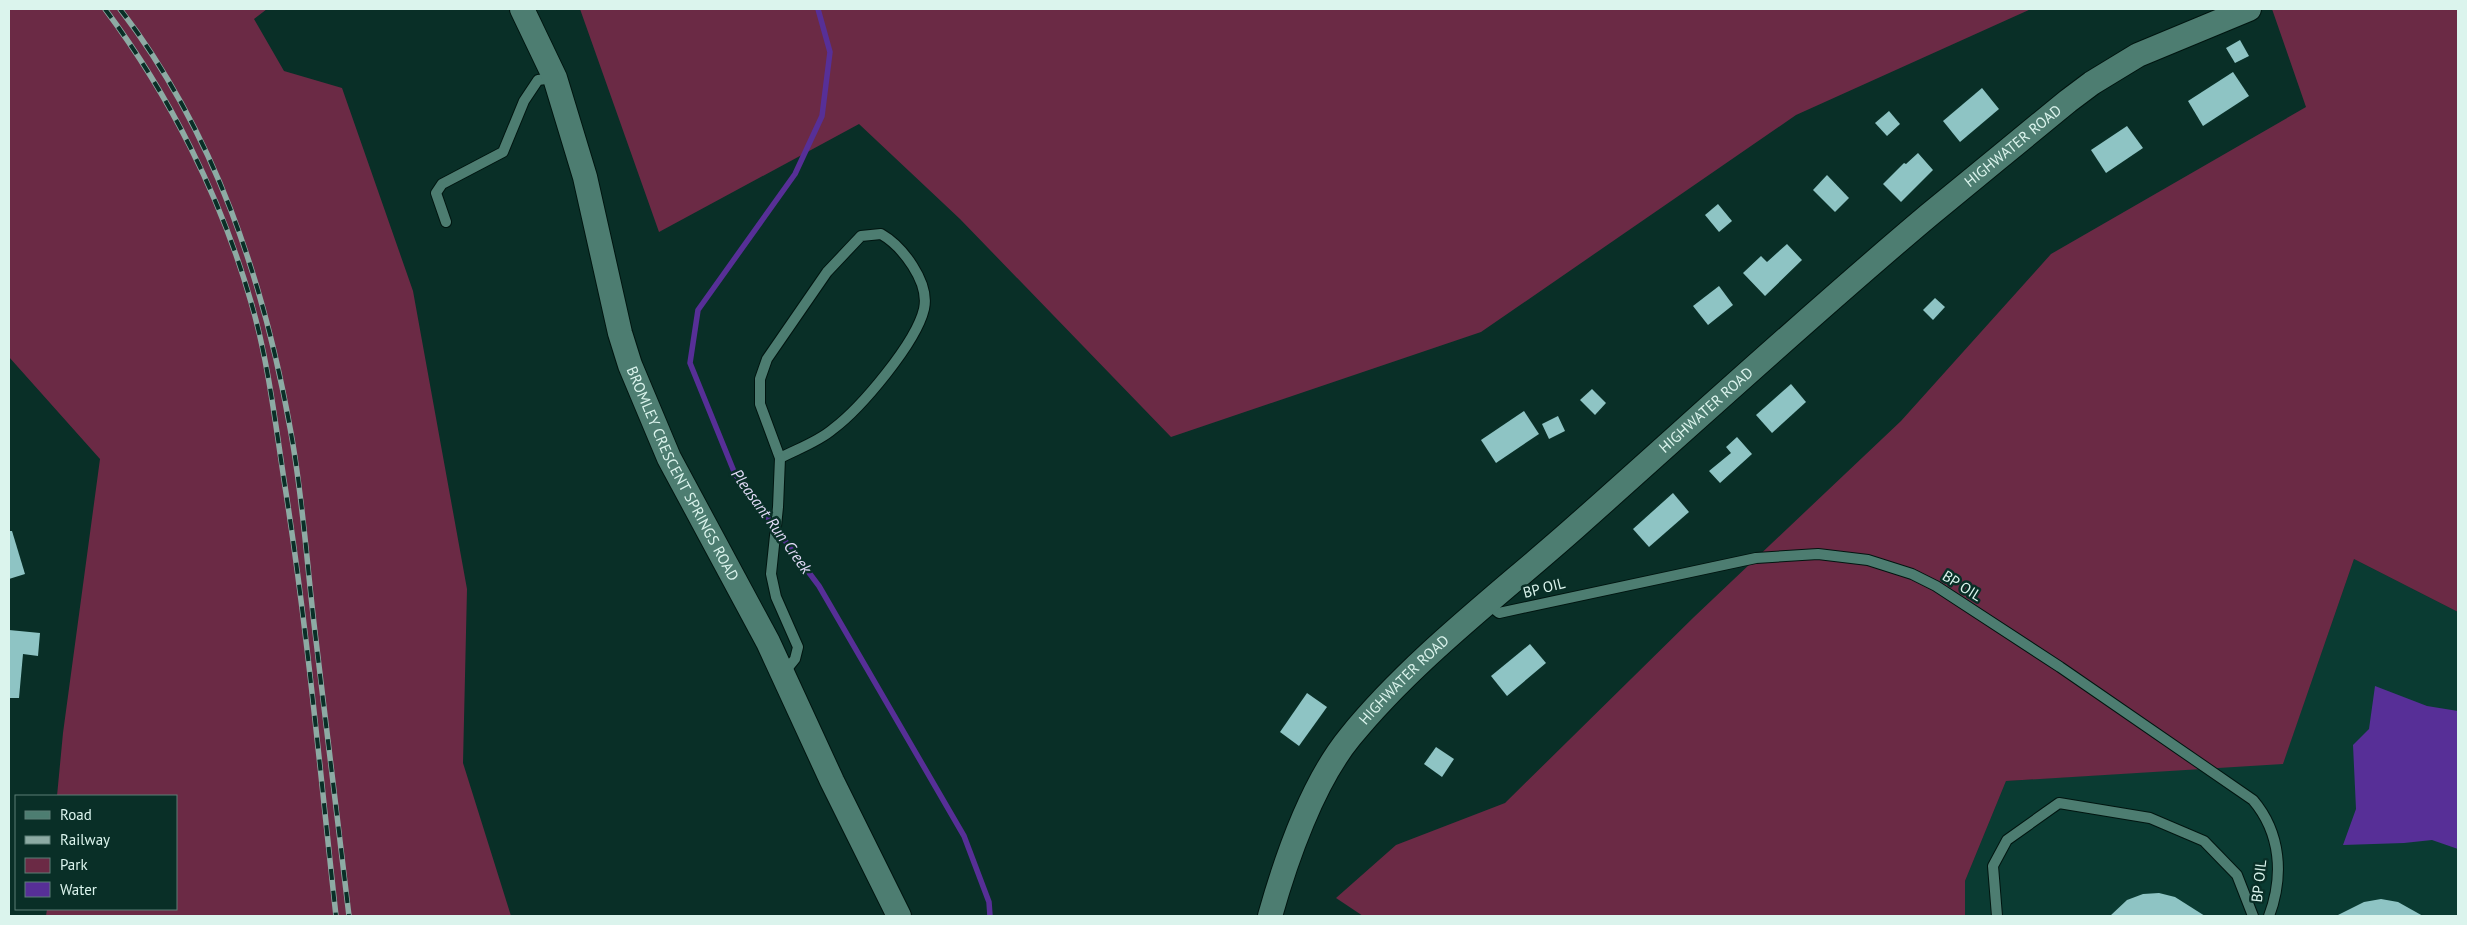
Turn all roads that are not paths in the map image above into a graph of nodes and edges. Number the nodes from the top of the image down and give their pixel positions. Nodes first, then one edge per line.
1 (522, 9) edge
2 (2249, 9) edge
3 (555, 78) junction
4 (446, 222) dead end
5 (780, 458) junction
6 (1488, 604) junction
7 (782, 675) junction
8 (899, 916) edge
9 (1270, 916) edge
10 (1996, 916) edge
11 (2253, 916) edge
12 (2269, 916) edge

1 - 3 street, BROMLEY CRESCENT SPRINGS ROAD
2 - 6 street, HIGHWATER ROAD
3 - 4 lane
3 - 7 street, BROMLEY CRESCENT SPRINGS ROAD
5 - 5 lane
5 - 7 lane
6 - 9 street, HIGHWATER ROAD
6 - 12 lane, BP OIL
7 - 8 street, BROMLEY CRESCENT SPRINGS ROAD
10 - 11 lane

